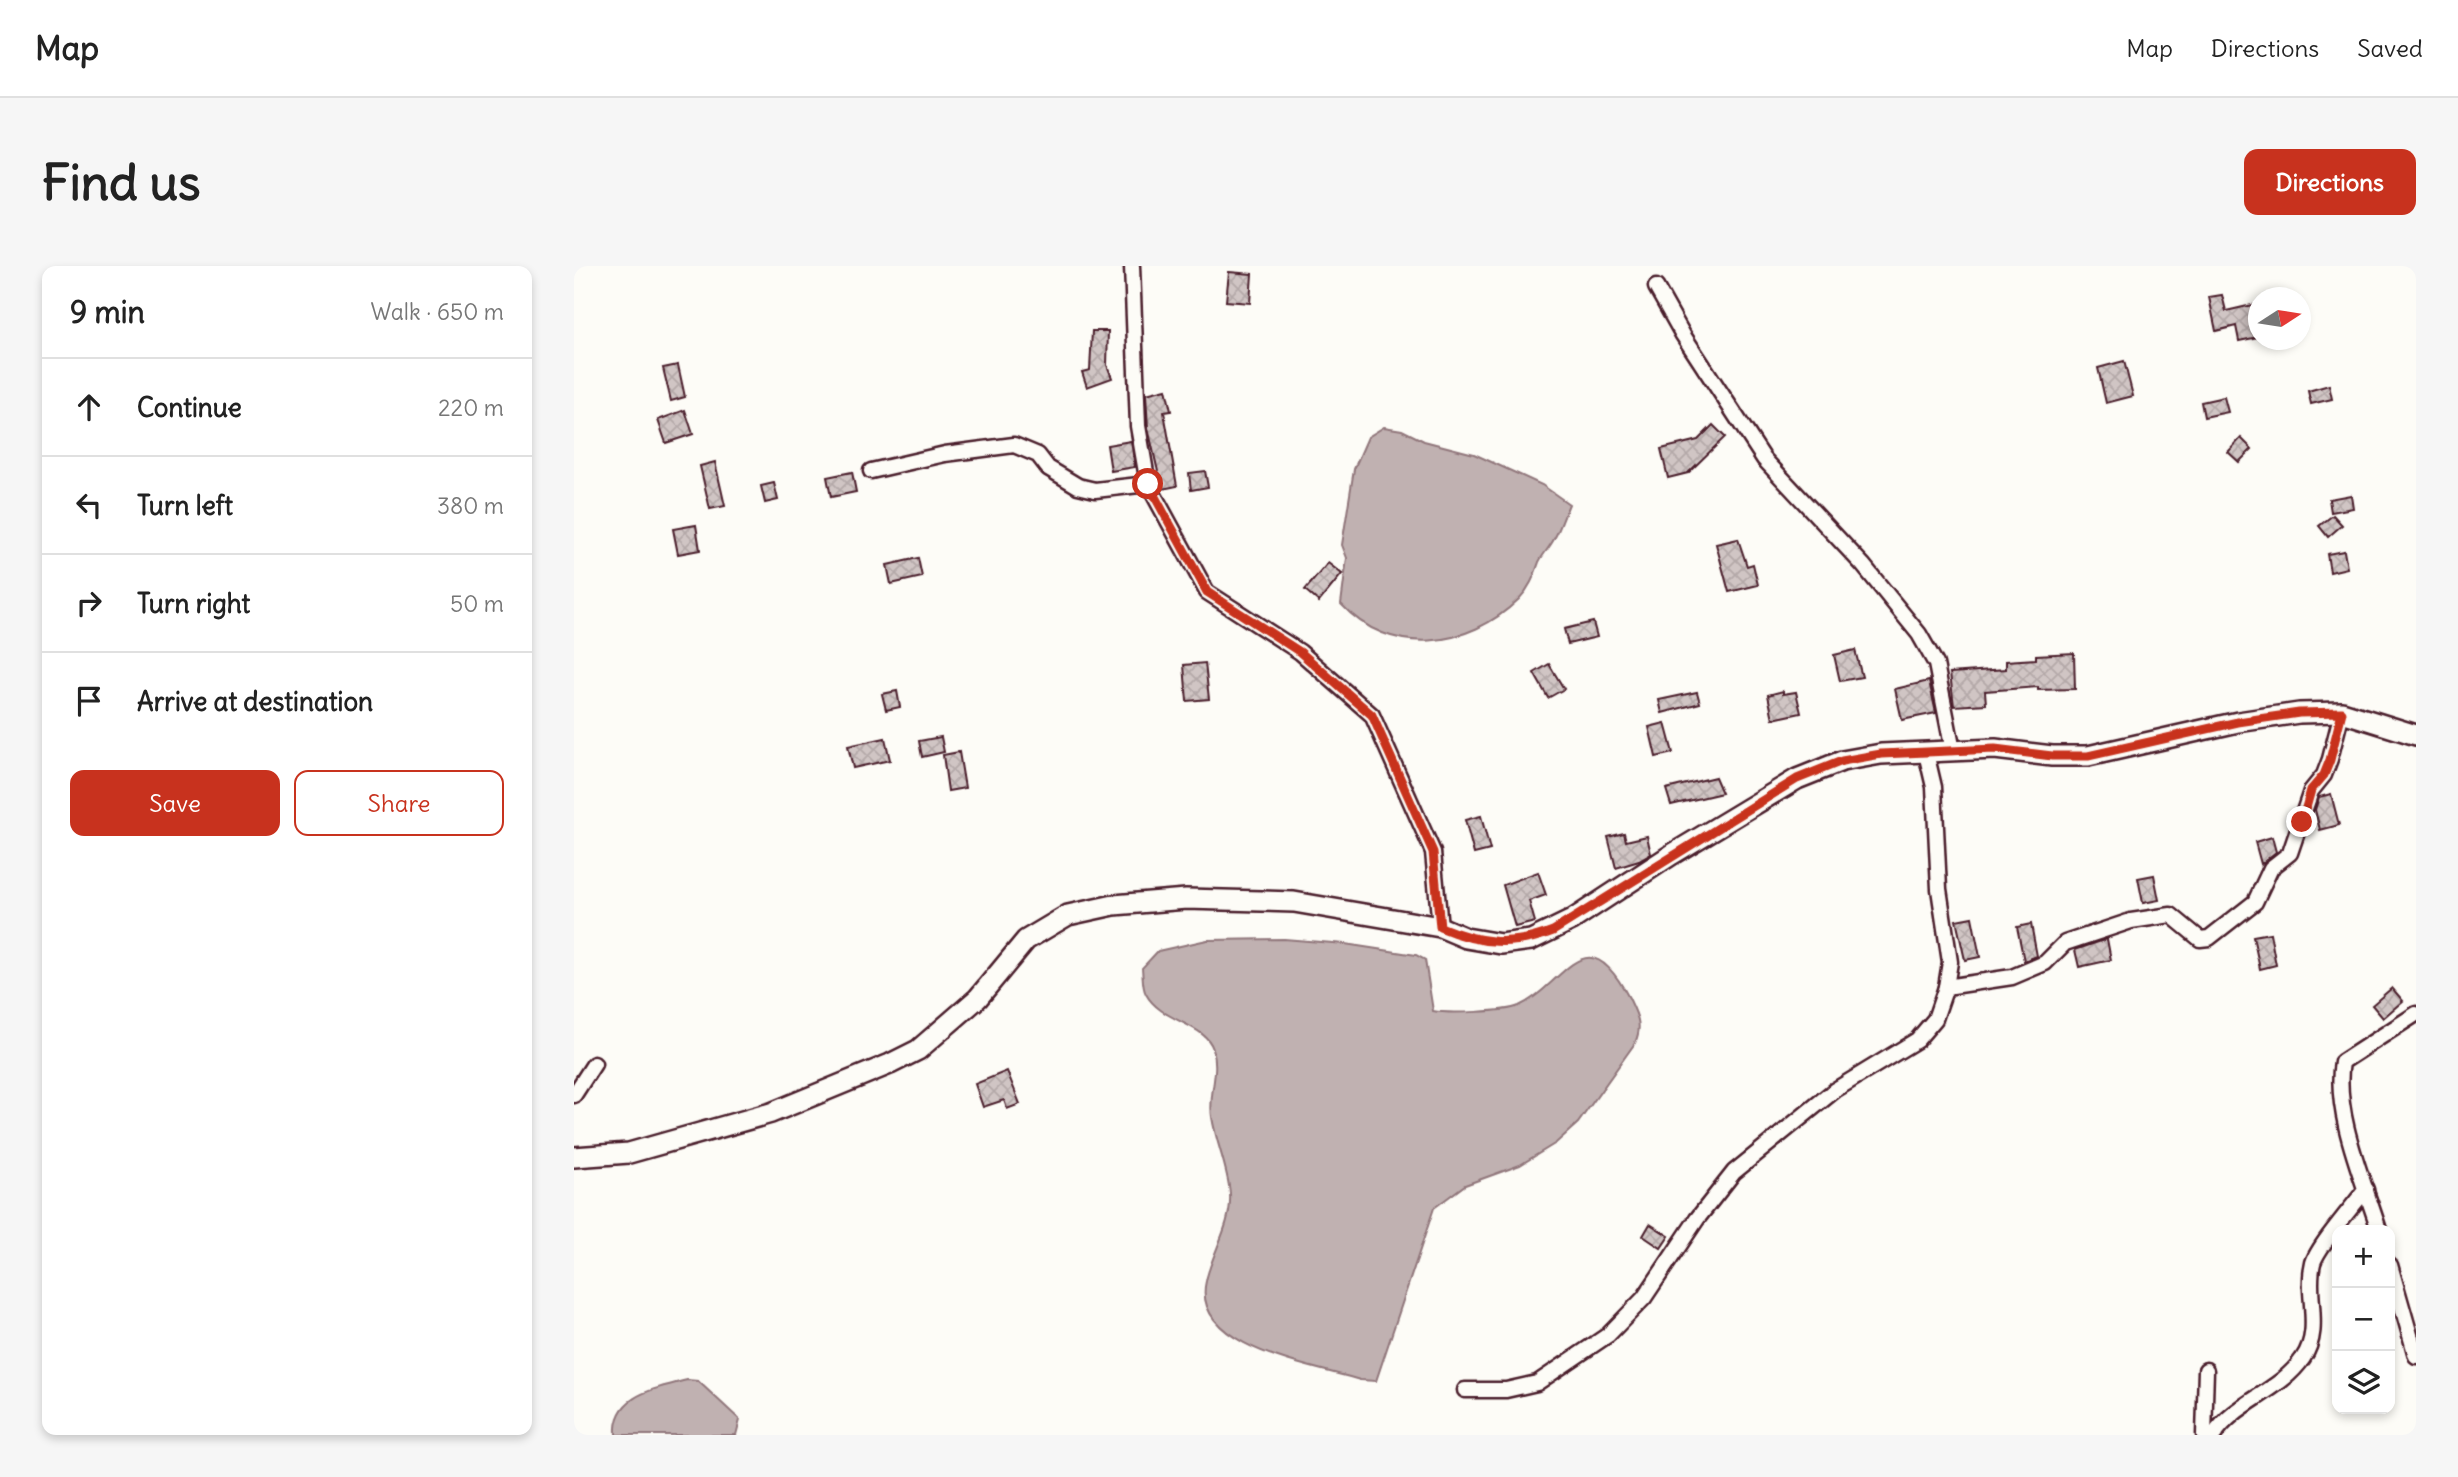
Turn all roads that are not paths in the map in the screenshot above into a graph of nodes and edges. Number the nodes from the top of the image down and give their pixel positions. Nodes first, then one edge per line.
1 (1132, 266) edge
2 (1656, 287) dead end
3 (871, 471) dead end
4 (1148, 484) junction
5 (2342, 712) junction
6 (2416, 736) edge
7 (1953, 751) junction
8 (1926, 753) junction
9 (1440, 927) junction
10 (1946, 987) junction
11 (2416, 1014) edge
12 (594, 1064) dead end
13 (574, 1095) edge
14 (574, 1157) edge
15 (2366, 1189) junction
16 (2377, 1225) edge
17 (2395, 1282) edge
18 (2416, 1356) edge
19 (2206, 1370) dead end
20 (1465, 1390) dead end
21 (2203, 1435) edge
22 (2214, 1435) edge

1 - 4 street
2 - 7 street
3 - 4 street
4 - 9 street
5 - 6 street
5 - 7 street
5 - 10 street
7 - 8 street
8 - 9 street
8 - 10 street
9 - 14 street
10 - 20 street
11 - 15 street
12 - 13 street
15 - 16 street
15 - 22 street
17 - 18 street
19 - 21 street

